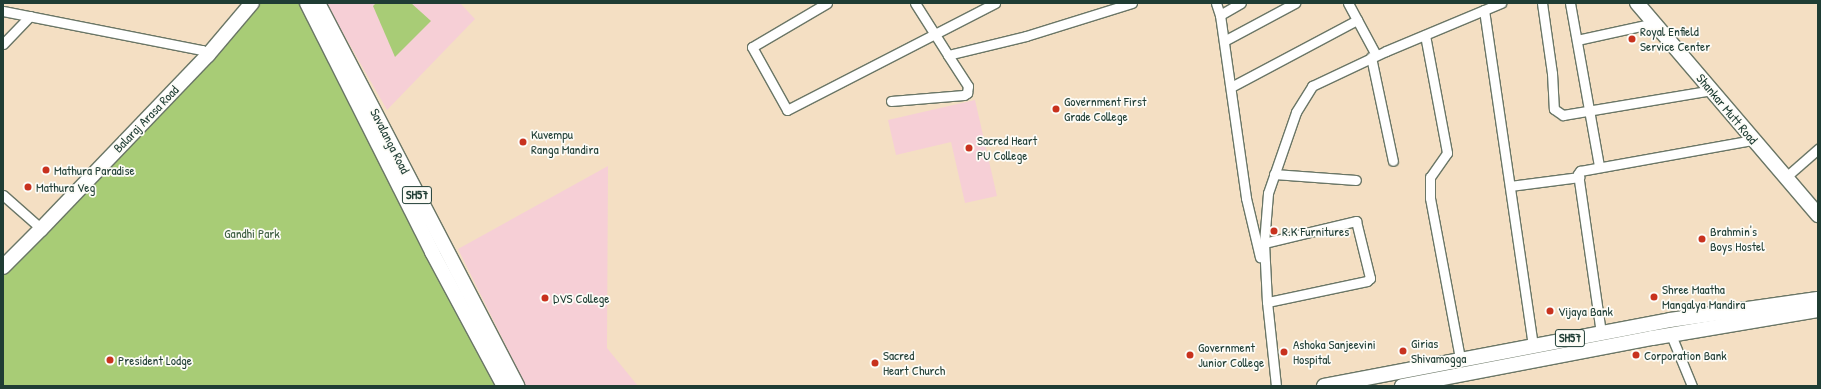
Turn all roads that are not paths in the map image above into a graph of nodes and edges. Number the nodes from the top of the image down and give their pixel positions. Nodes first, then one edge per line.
1 (241, 3) edge
2 (252, 3) edge
3 (307, 3) edge
4 (318, 3) edge
5 (827, 3) edge
6 (915, 3) edge
7 (995, 3) edge
8 (1132, 3) edge
9 (1216, 3) edge
10 (1241, 3) edge
11 (1296, 3) edge
12 (1360, 3) edge
13 (1501, 3) edge
14 (1542, 3) edge
15 (1570, 3) edge
16 (1637, 3) edge
17 (1349, 5) edge
18 (1484, 10) junction
19 (3, 11) edge
20 (1220, 14) junction
21 (30, 16) junction
22 (1357, 20) junction
23 (1655, 24) junction
24 (934, 33) junction
25 (1425, 35) junction
26 (1576, 40) junction
27 (1224, 41) junction
28 (3, 44) edge
29 (205, 53) junction
30 (948, 55) junction
31 (1374, 56) junction
32 (1230, 87) junction
33 (1712, 90) junction
34 (891, 101) dead end
35 (1589, 110) junction
36 (1753, 140) junction
37 (1818, 149) edge
38 (1392, 161) dead end
39 (1599, 166) junction
40 (1274, 174) junction
41 (1579, 176) junction
42 (1786, 176) junction
43 (1356, 180) dead end
44 (1510, 186) junction
45 (3, 195) edge
46 (1818, 215) edge
47 (36, 224) junction
48 (1264, 243) junction
49 (3, 257) edge
50 (3, 267) edge
51 (1266, 282) junction
52 (1818, 299) edge
53 (1267, 302) junction
54 (1818, 310) edge
55 (1601, 333) junction
56 (1671, 335) junction
57 (1533, 346) junction
58 (1460, 359) junction
59 (1426, 384) edge
60 (1689, 385) edge
61 (504, 386) edge
62 (517, 386) edge
63 (1276, 386) edge
64 (1324, 386) edge
65 (1402, 386) edge

1 - 29 main road
2 - 29 main road, Balaraj Arasa Road
3 - 61 main road, Savalanga Road / SH57
4 - 62 main road, Savalanga Road / SH57
5 - 24 street
6 - 24 street
7 - 24 street
8 - 30 street
9 - 20 street
10 - 20 street
11 - 27 street
12 - 17 street
13 - 18 street
14 - 35 street
15 - 26 street
16 - 23 main road, Shankar Mutt Road
17 - 22 street
18 - 25 street
18 - 44 street
19 - 21 street
20 - 27 street
21 - 28 street
21 - 29 street
22 - 31 street
22 - 32 street
23 - 26 street
23 - 33 main road, Shankar Mutt Road
24 - 30 street
25 - 31 street
25 - 58 street
26 - 35 street
27 - 32 street
29 - 47 main road
29 - 50 main road, Balaraj Arasa Road
30 - 34 street
31 - 38 street
31 - 40 street
32 - 51 street
33 - 35 street
33 - 36 main road, Shankar Mutt Road
35 - 39 street
36 - 39 street
36 - 42 main road, Shankar Mutt Road
37 - 42 street
39 - 41 street
40 - 43 street
40 - 48 street
41 - 44 street
41 - 55 street
42 - 46 main road, Shankar Mutt Road
44 - 57 street
45 - 47 street
47 - 49 main road
48 - 51 street
48 - 53 street
51 - 53 street
52 - 55 main road, SH57
53 - 63 street
54 - 56 main road, SH57
55 - 57 main road, SH57
56 - 59 main road, SH57
56 - 60 street
57 - 58 main road, SH57
58 - 64 main road, SH57
59 - 65 main road, SH57

